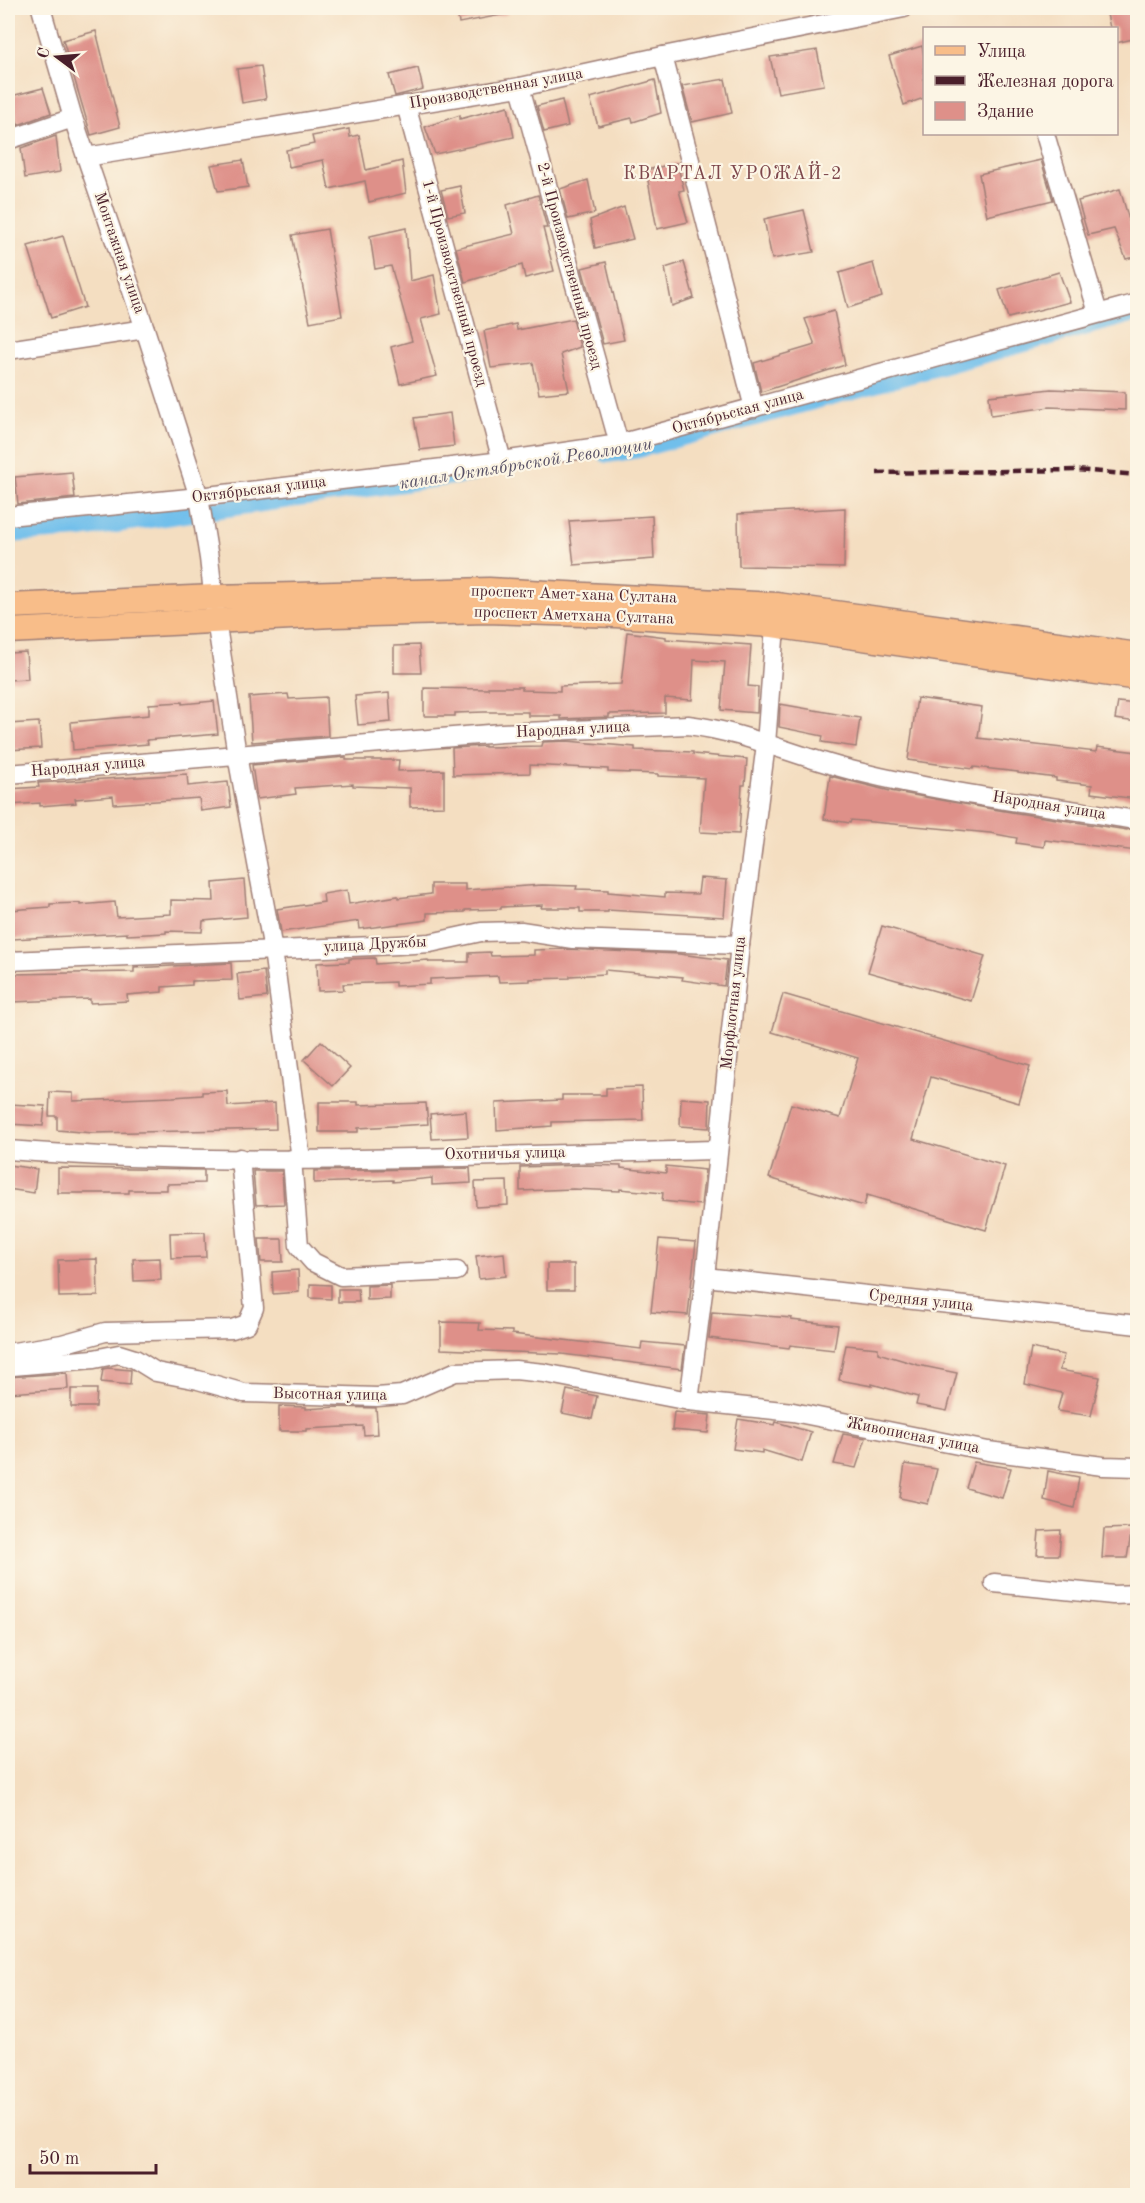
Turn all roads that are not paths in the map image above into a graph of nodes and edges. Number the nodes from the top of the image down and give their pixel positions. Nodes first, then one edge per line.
1 (41, 8) edge
2 (904, 8) edge
3 (663, 56) junction
4 (520, 87) junction
5 (406, 105) junction
6 (73, 118) junction
7 (1045, 135) edge
8 (8, 140) edge
9 (86, 157) junction
10 (1137, 303) edge
11 (1098, 313) junction
12 (145, 329) junction
13 (8, 350) edge
14 (754, 408) junction
15 (619, 444) junction
16 (502, 462) junction
17 (200, 504) junction
18 (8, 516) edge
19 (8, 606) edge
20 (215, 608) junction
21 (775, 615) junction
22 (8, 631) edge
23 (1137, 655) edge
24 (1137, 678) edge
25 (766, 744) junction
26 (237, 755) junction
27 (8, 774) edge
28 (1129, 819) dead end
29 (740, 945) junction
30 (273, 950) junction
31 (8, 961) edge
32 (8, 1150) edge
33 (718, 1150) junction
34 (240, 1158) junction
35 (296, 1159) junction
36 (457, 1271) dead end
37 (705, 1277) junction
38 (1137, 1325) edge
39 (8, 1353) edge
40 (8, 1364) edge
41 (689, 1401) junction
42 (1137, 1467) edge
43 (993, 1583) dead end
44 (1137, 1594) edge

1 - 6 street, Монтажная улица
2 - 3 street, Производственная улица
3 - 4 street, Производственная улица
3 - 14 street
4 - 5 street, Производственная улица
4 - 15 street, 2-й Производственный проезд
5 - 9 street, Производственная улица
5 - 16 street, 1-й Производственный проезд
6 - 8 street
6 - 9 street, Монтажная улица
7 - 11 street
9 - 12 street, Монтажная улица
10 - 11 street, Октябрьская улица
11 - 14 street, Октябрьская улица
12 - 13 street
12 - 17 street, Монтажная улица
14 - 15 street, Октябрьская улица
15 - 16 street, Октябрьская улица
16 - 17 street, Октябрьская улица
17 - 18 street, Октябрьская улица
17 - 20 street, Монтажная улица
19 - 20 main road, проспект Амет-хана Султана
20 - 21 main road, проспект Амет-хана Султана
20 - 22 main road
20 - 26 street, Монтажная улица
21 - 23 main road, проспект Амет-хана Султана
21 - 24 main road
21 - 25 street, Морфлотная улица
25 - 26 street, Народная улица
25 - 28 street, Народная улица
25 - 29 street, Морфлотная улица
26 - 27 street, Народная улица
26 - 30 street, Монтажная улица
29 - 30 street, улица Дружбы
29 - 33 street, Морфлотная улица
30 - 31 street, улица Дружбы
30 - 35 street, Монтажная улица
32 - 34 street, Охотничья улица
33 - 35 street, Охотничья улица
33 - 37 street, Морфлотная улица
34 - 35 street, Охотничья улица
34 - 39 street
35 - 36 street
37 - 38 street, Средняя улица
37 - 41 street, Морфлотная улица
40 - 41 street, Высотная улица
41 - 42 street, Живописная улица
43 - 44 street

